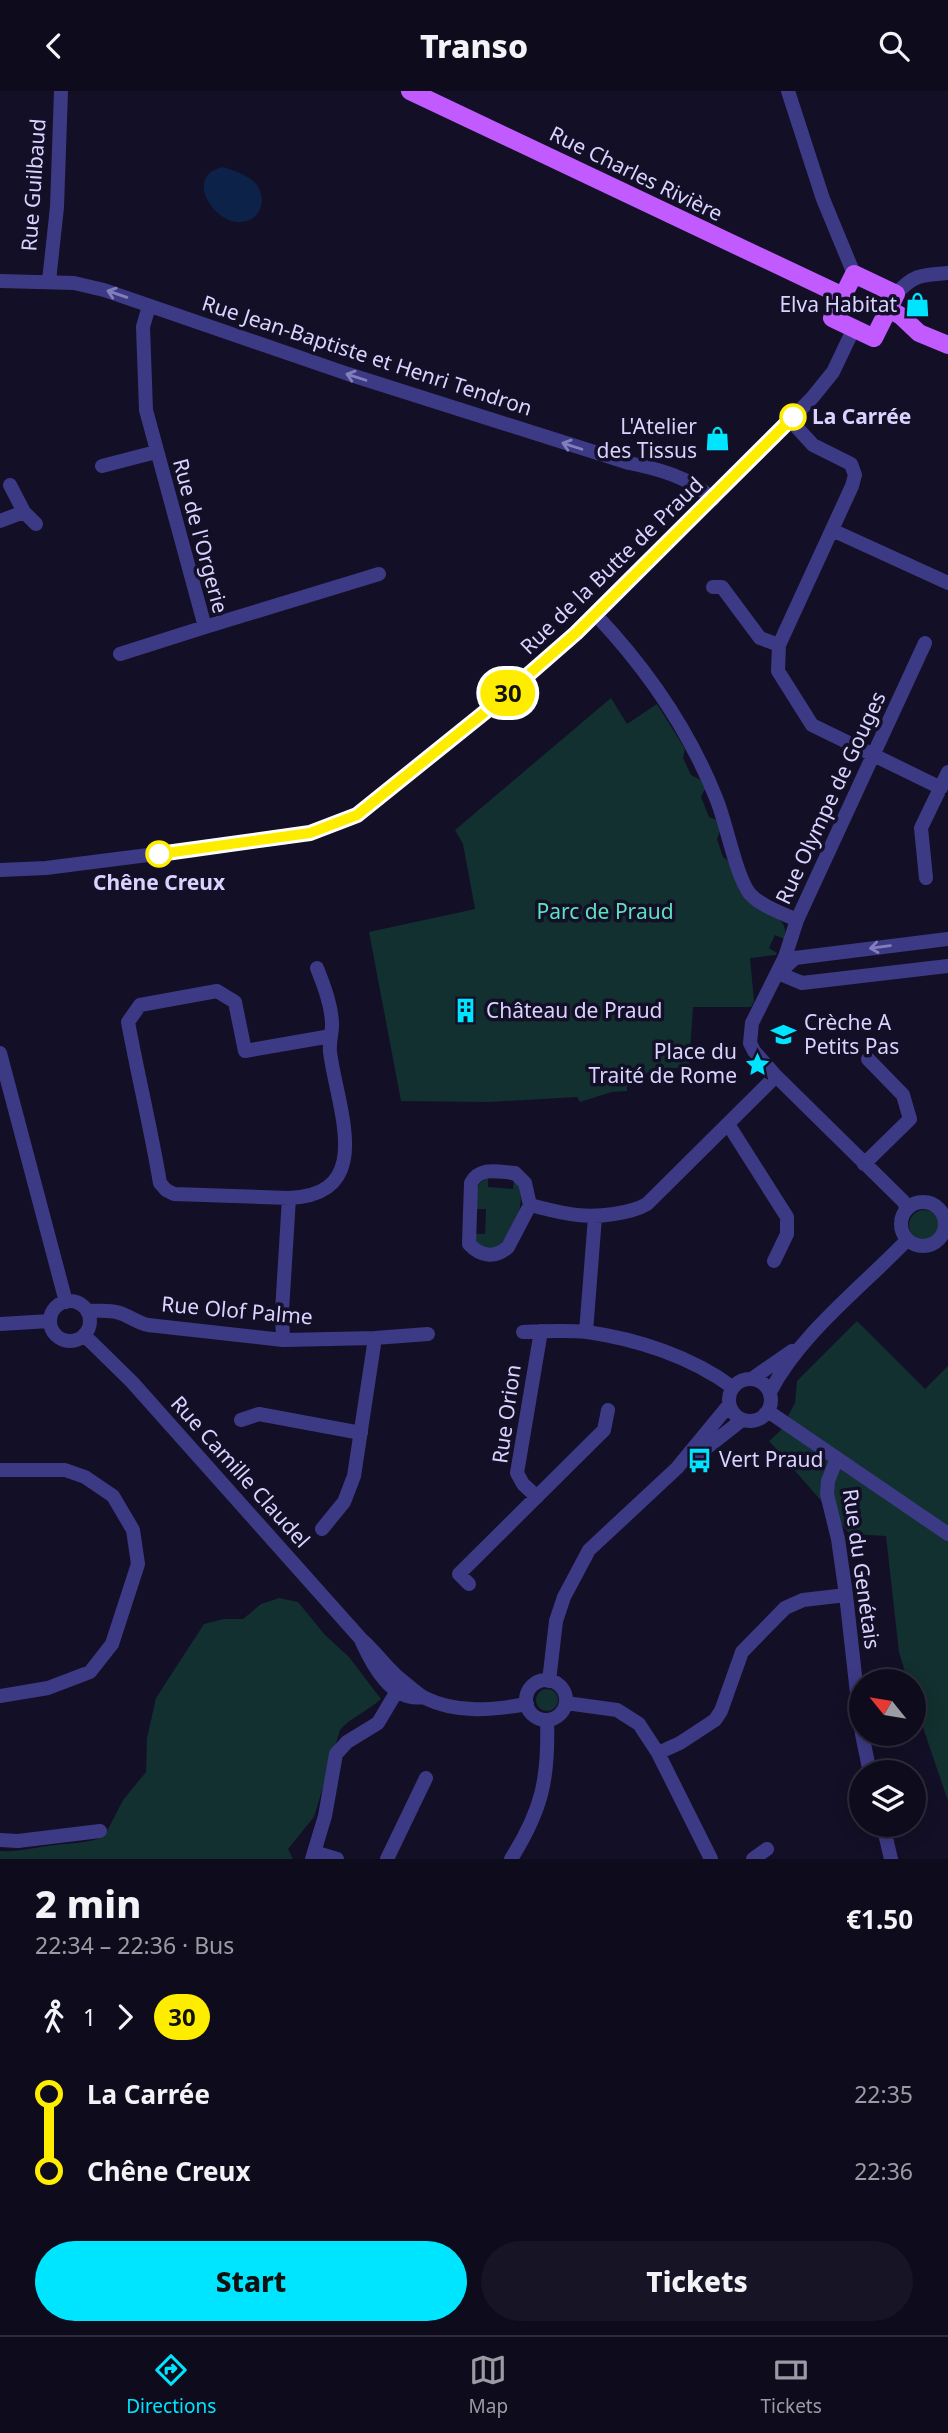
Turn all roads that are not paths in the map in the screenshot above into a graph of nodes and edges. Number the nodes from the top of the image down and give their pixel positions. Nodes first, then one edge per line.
1 (61, 91) edge
2 (410, 91) edge
3 (788, 91) edge
4 (948, 273) edge
5 (854, 274) junction
6 (0, 281) edge
7 (49, 281) junction
8 (843, 296) junction
9 (892, 302) junction
10 (149, 306) junction
11 (879, 327) junction
12 (854, 328) junction
13 (919, 333) junction
14 (948, 345) edge
15 (790, 420) junction
16 (156, 452) junction
17 (102, 466) dead end
18 (9, 485) dead end
19 (713, 499) junction
20 (24, 512) junction
21 (0, 521) edge
22 (36, 524) dead end
23 (832, 530) junction
24 (379, 574) dead end
25 (948, 583) edge
26 (713, 587) dead end
27 (596, 615) junction
28 (205, 627) junction
29 (925, 643) dead end
30 (779, 645) junction
31 (120, 654) dead end
32 (874, 757) junction
33 (948, 772) edge
34 (941, 788) junction
35 (0, 870) edge
36 (926, 878) dead end
37 (797, 920) junction
38 (948, 939) edge
39 (919, 942) junction
40 (948, 966) edge
41 (317, 968) dead end
42 (922, 969) junction
43 (778, 973) junction
44 (331, 1036) junction
45 (0, 1052) edge
46 (868, 1059) dead end
47 (776, 1076) junction
48 (6, 1103) edge
49 (728, 1124) junction
50 (864, 1164) junction
51 (289, 1198) junction
52 (530, 1205) junction
53 (944, 1205) edge
54 (907, 1208) junction
55 (595, 1217) junction
56 (907, 1240) junction
57 (943, 1245) edge
58 (774, 1261) dead end
59 (66, 1302) junction
60 (87, 1311) junction
61 (50, 1321) junction
62 (0, 1324) edge
63 (541, 1331) junction
64 (523, 1332) dead end
65 (586, 1332) junction
66 (428, 1334) dead end
67 (84, 1335) junction
68 (375, 1338) junction
69 (283, 1340) junction
70 (802, 1345) junction
71 (752, 1378) junction
72 (732, 1387) junction
73 (769, 1392) junction
74 (729, 1405) junction
75 (608, 1410) dead end
76 (765, 1414) junction
77 (241, 1420) dead end
78 (742, 1420) junction
79 (361, 1433) junction
80 (837, 1458) junction
81 (677, 1468) junction
82 (0, 1470) edge
83 (537, 1497) junction
84 (323, 1529) dead end
85 (948, 1534) edge
86 (468, 1584) dead end
87 (846, 1595) junction
88 (361, 1639) junction
89 (854, 1669) edge
90 (549, 1681) junction
91 (397, 1691) junction
92 (0, 1696) edge
93 (423, 1697) junction
94 (566, 1703) junction
95 (527, 1704) junction
96 (547, 1720) junction
97 (658, 1753) junction
98 (426, 1778) dead end
99 (100, 1831) dead end
100 (886, 1837) edge
101 (0, 1840) edge
102 (767, 1849) dead end
103 (313, 1855) edge
104 (337, 1859) edge
105 (387, 1859) edge
106 (511, 1859) edge
107 (711, 1859) edge
108 (753, 1859) edge
109 (891, 1859) edge

1 - 7 street, Rue Guilbaud
2 - 8 main road, Rue Charles Rivière
3 - 5 street
4 - 9 street
5 - 8 main road
5 - 9 main road
6 - 7 street, Rue Jean-Baptiste et Henri Tendron
10 -> 7 street, Rue Jean-Baptiste et Henri Tendron
8 - 12 main road
9 - 11 main road
9 - 13 main road
10 - 16 street, Rue de l'Orgerie
19 -> 10 street, Rue Jean-Baptiste et Henri Tendron
11 - 12 main road
11 - 13 main road
12 - 15 street, Rue de la Butte de Praud
13 - 14 main road
15 - 19 street, Rue de la Butte de Praud
15 - 23 street
16 - 17 street, Rue de l'Orgerie
16 - 28 street, Rue de l'Orgerie
18 - 20 street
19 - 27 street, Rue de la Butte de Praud
20 - 21 street
20 - 22 street
23 - 25 street
23 - 30 street
24 - 28 street
26 - 30 street
27 - 35 street, Rue de la Butte de Praud
27 - 37 street
28 - 31 street, Rue de l'Orgerie
29 - 32 street, Rue Olympe de Gouges
30 - 32 street
32 - 34 street
32 - 37 street, Rue Olympe de Gouges
33 - 34 street
34 - 36 street
37 - 43 street, Rue Olympe de Gouges
38 - 39 street
39 - 42 street
39 -> 43 street
40 - 42 street
41 - 44 street
42 - 43 street
43 - 47 street, Rue Olympe de Gouges
44 - 51 street
44 - 51 street
45 - 48 street
46 - 50 street
47 - 49 street
47 - 50 street, Rue Olympe de Gouges
48 - 59 street
49 - 55 street
49 - 58 street
50 - 54 street, Rue Olympe de Gouges
51 - 69 street
52 - 52 street
52 - 55 street
53 - 54 street
53 - 57 street
54 - 56 street
55 - 65 street
56 - 57 street
56 - 70 street
59 - 60 street
59 - 61 street
60 - 67 street
60 - 69 street, Rue Olof Palme
61 - 62 street
61 - 67 street
63 - 64 street
63 - 65 street
63 - 83 street, Rue Orion
65 - 72 street
66 - 68 street, Rue Olof Palme
67 - 88 street, Rue Camille Claudel
68 - 69 street, Rue Olof Palme
68 - 79 street
70 - 71 street
70 - 73 street
71 - 72 street
71 - 73 street
72 - 74 street
73 - 76 street
74 - 78 street
74 - 81 street
75 - 83 street
76 - 78 street
76 - 80 street
77 - 79 street
78 - 81 street
79 - 84 street
80 - 85 street
80 - 87 street, Rue du Genétais
81 - 90 street
82 - 92 street
83 - 86 street
87 - 89 street, Rue du Genétais
87 - 97 street
88 - 91 street, Rue Camille Claudel
88 - 93 street, Rue Camille Claudel
90 - 94 street
90 - 95 street
91 - 93 street, Rue Camille Claudel
91 - 103 street
93 - 95 street, Rue Camille Claudel
94 - 96 street
94 - 97 street
95 - 96 street
96 - 106 street
97 - 107 street
98 - 105 street
99 - 101 street
100 - 109 street
102 - 108 street
103 - 104 street

